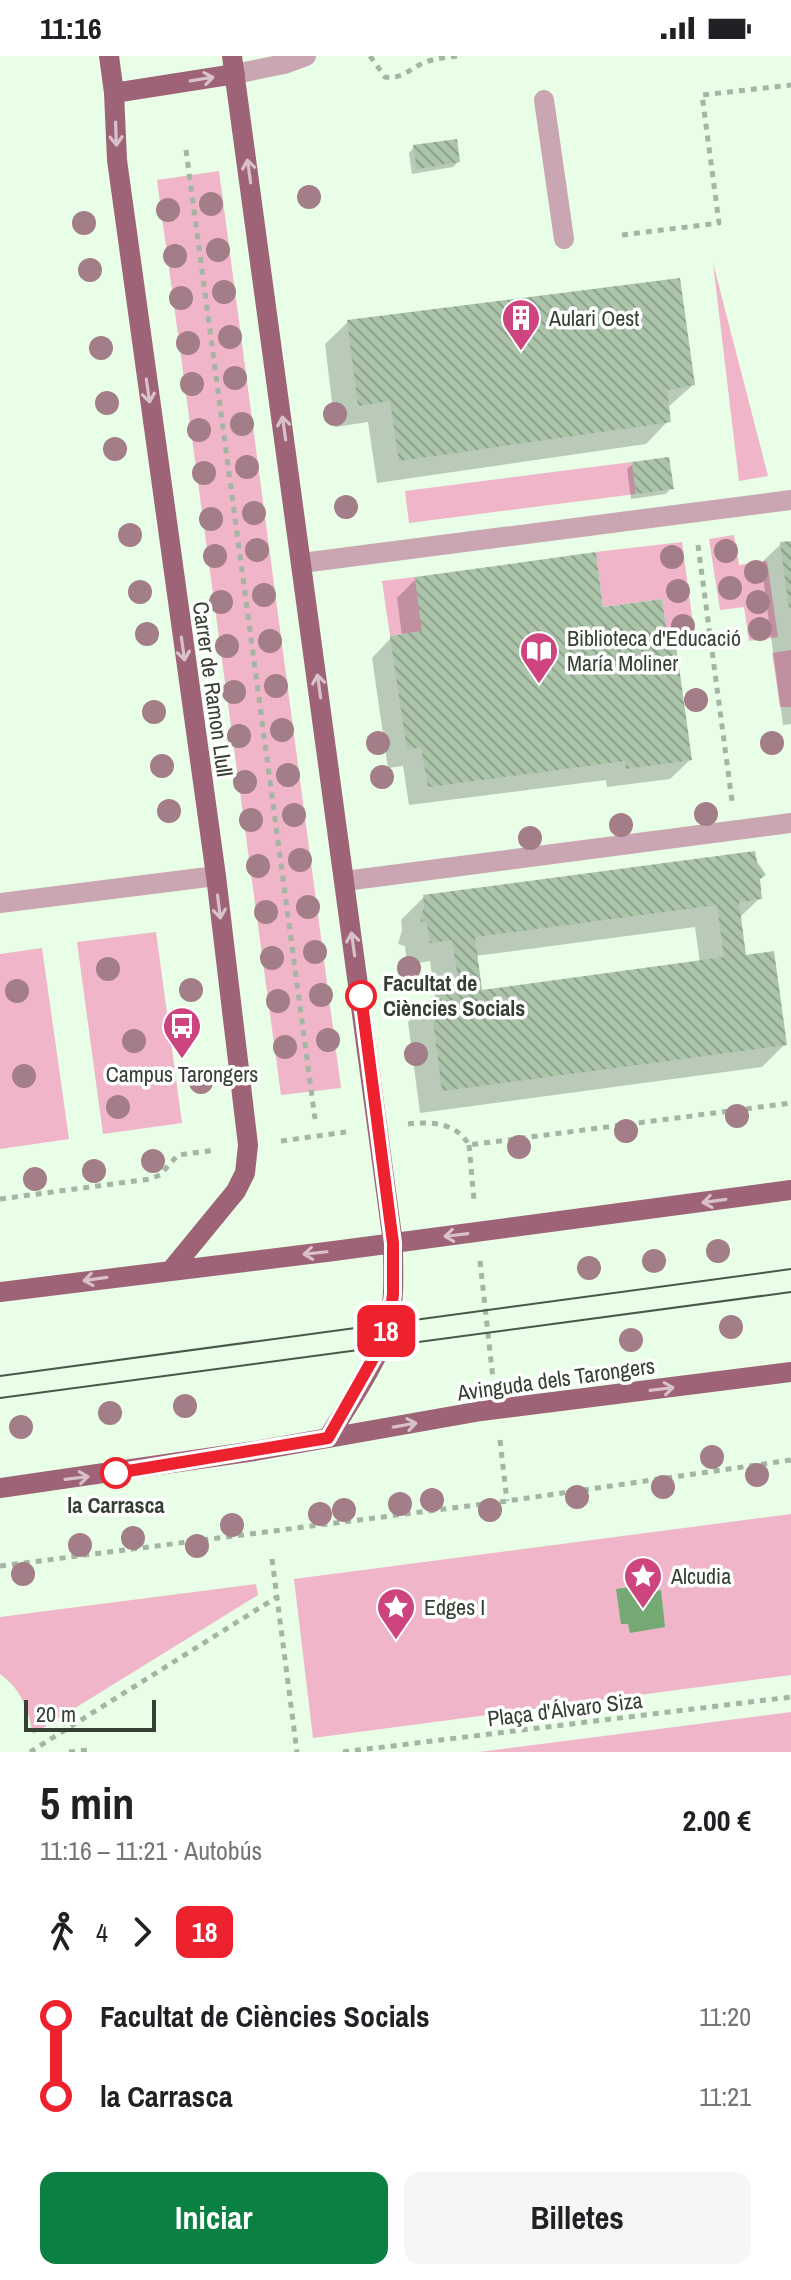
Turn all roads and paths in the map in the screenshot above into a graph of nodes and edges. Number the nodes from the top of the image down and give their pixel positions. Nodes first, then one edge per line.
1 (109, 56) edge
2 (306, 56) edge
3 (370, 56) edge
4 (459, 56) edge
5 (234, 65) edge
6 (791, 85) edge
7 (114, 93) junction
8 (544, 100) dead end
9 (186, 150) dead end
10 (622, 235) dead end
11 (564, 239) dead end
12 (791, 500) edge
13 (694, 512) junction
14 (302, 563) junction
15 (791, 823) edge
16 (736, 830) junction
17 (216, 876) junction
18 (345, 881) junction
19 (0, 903) edge
20 (315, 1119) dead end
21 (469, 1145) dead end
22 (791, 1190) edge
23 (477, 1233) junction
24 (393, 1243) junction
25 (172, 1269) junction
26 (0, 1292) edge
27 (791, 1372) edge
28 (496, 1410) junction
29 (328, 1438) junction
30 (791, 1460) edge
31 (0, 1488) edge
32 (507, 1501) junction
33 (272, 1559) dead end
34 (0, 1566) edge
35 (277, 1597) junction
36 (791, 1697) edge
37 (30, 1752) edge
38 (69, 1752) edge
39 (89, 1752) edge
40 (297, 1752) edge
41 (343, 1752) edge

1 - 7 main road, Carrer de Ramon Llull
2 - 5 street
3 - 4 path
7 -> 5 main road
14 -> 5 main road
6 - 10 path
7 -> 17 main road, Carrer de Ramon Llull
8 - 11 street
9 - 20 path
12 - 13 street
13 - 14 street
13 - 16 path
18 -> 14 main road
15 - 16 street
16 - 18 street
17 - 19 street
17 -> 25 main road, Carrer de Ramon Llull
24 -> 18 main road
21 - 23 path
22 -> 23 main road
23 -> 24 main road
23 - 28 path
24 -> 25 main road
24 - 29 main road
25 -> 26 main road
28 -> 27 main road, Avinguda dels Tarongers
29 -> 28 main road, Avinguda dels Tarongers
28 - 32 path
31 -> 29 main road, Avinguda dels Tarongers
30 - 32 path
32 - 34 path
33 - 35 path
35 - 37 path
35 - 40 path
36 - 41 path, Plaça d'Álvaro Siza
38 - 39 path

